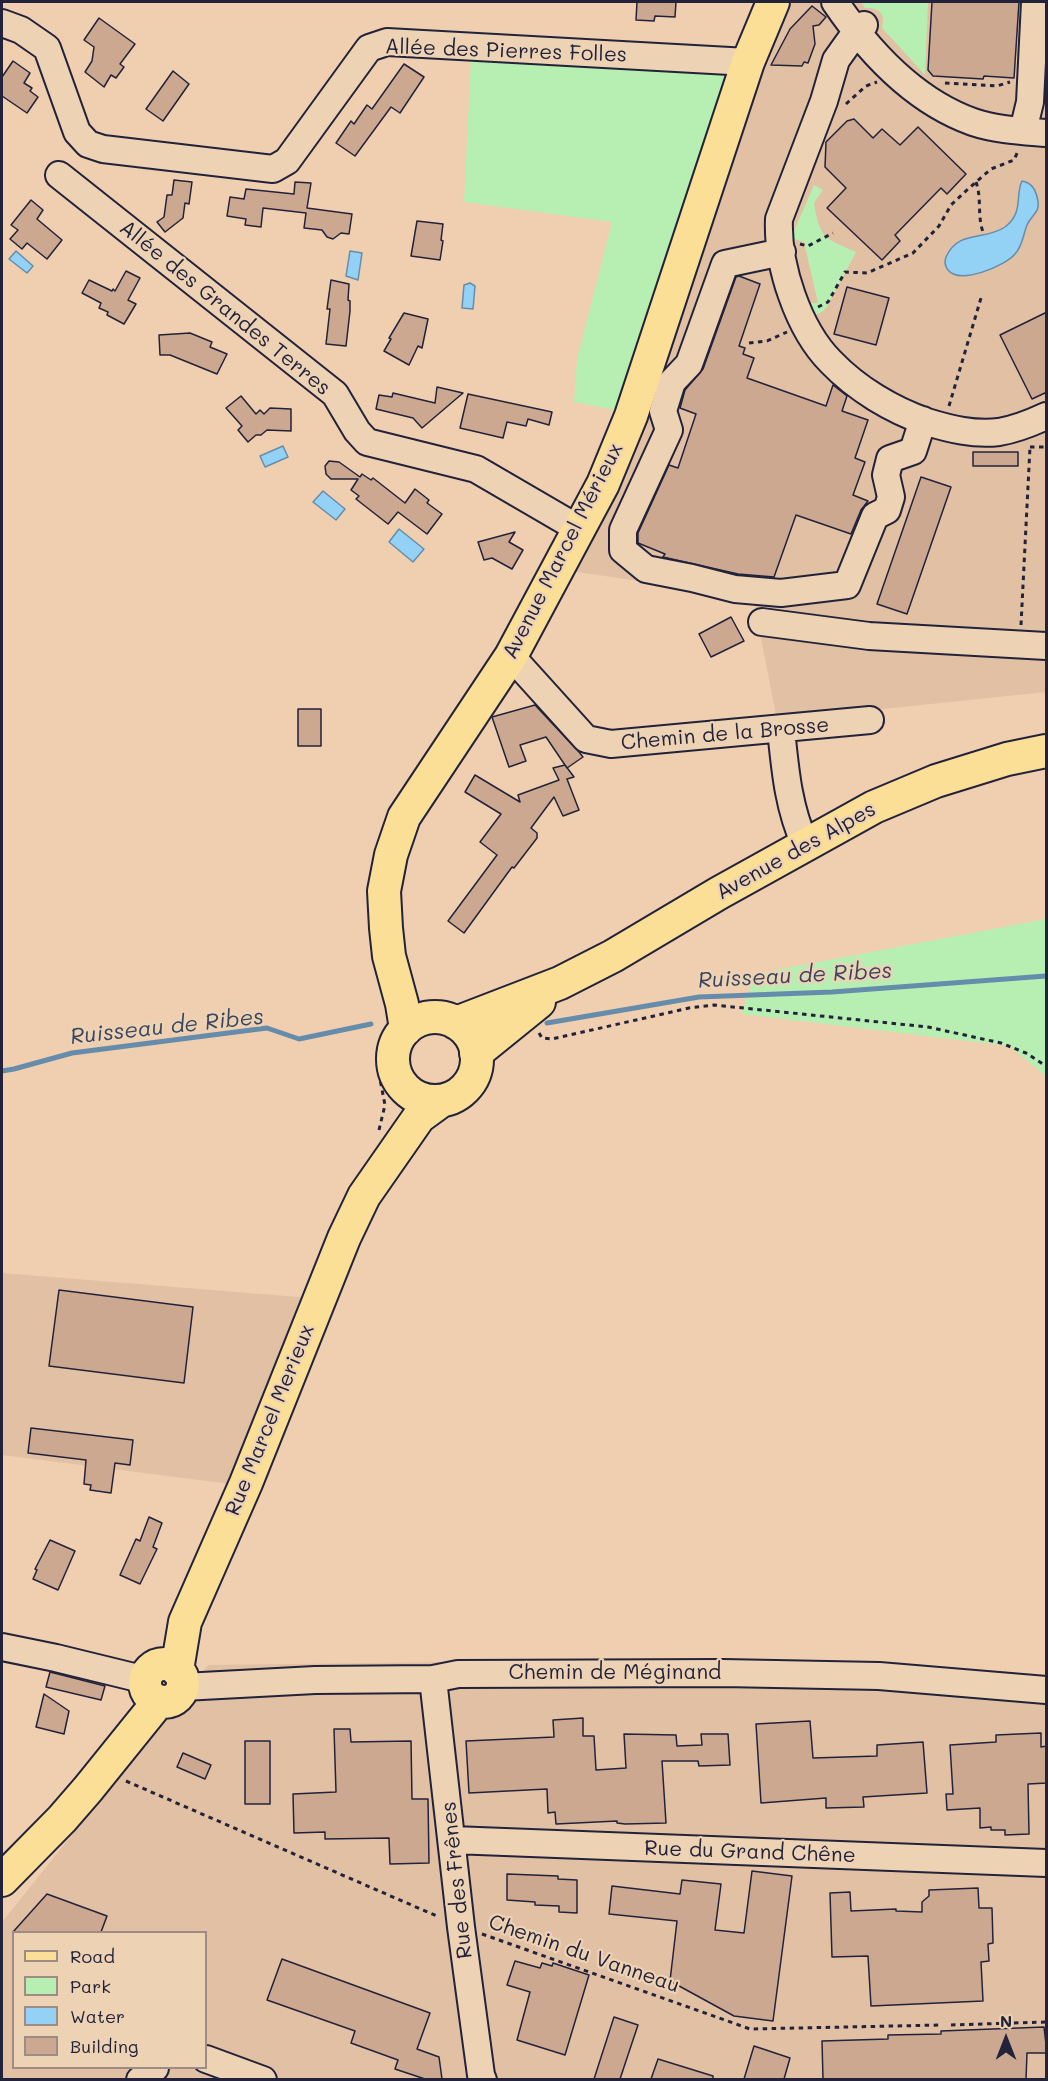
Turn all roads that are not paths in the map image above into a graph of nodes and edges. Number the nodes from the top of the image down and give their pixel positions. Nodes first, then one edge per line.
1 (764, 2) edge
2 (773, 2) edge
3 (835, 2) edge
4 (849, 2) edge
5 (1035, 2) edge
6 (2, 23) edge
7 (860, 29) junction
8 (1040, 51) edge
9 (748, 62) junction
10 (950, 110) junction
11 (1029, 137) edge
12 (59, 175) dead end
13 (787, 247) junction
14 (1047, 417) edge
15 (928, 422) junction
16 (579, 529) junction
17 (762, 622) dead end
18 (1047, 646) edge
19 (510, 656) junction
20 (870, 720) dead end
21 (781, 729) junction
22 (1047, 751) edge
23 (805, 844) junction
24 (389, 956) junction
25 (560, 983) junction
26 (445, 1020) junction
27 (395, 1029) junction
28 (476, 1053) junction
29 (402, 1086) junction
30 (441, 1101) junction
31 (378, 1176) junction
32 (2, 1647) edge
33 (433, 1679) junction
34 (166, 1685) junction
35 (1047, 1690) edge
36 (453, 1840) junction
37 (1047, 1863) edge
38 (2, 1880) edge
39 (207, 2060) edge
40 (152, 2069) edge
41 (140, 2079) edge
42 (262, 2079) edge
43 (483, 2079) edge

1 - 9 main road, Avenue Marcel Mérieux
2 - 9 main road, Avenue Marcel Mérieux
3 - 7 street
4 - 7 street
5 - 8 street
6 - 9 street, Allée des Pierres Folles
7 - 10 street
7 - 10 street
7 - 13 street
8 - 11 street
9 - 16 main road, Avenue Marcel Mérieux
10 - 11 street
12 - 16 street, Allée des Grandes Terres
13 - 15 street
13 - 15 street
14 - 15 street
16 - 19 main road, Avenue Marcel Mérieux
17 - 18 street
19 - 21 street, Chemin de la Brosse
19 - 24 main road, Avenue Marcel Mérieux
20 - 21 street, Chemin de la Brosse
21 - 23 street
22 - 23 main road, Avenue des Alpes
23 - 25 main road, Avenue des Alpes
24 - 26 main road, Avenue Marcel Mérieux
24 - 27 main road, Avenue Marcel Mérieux
25 - 26 main road, Avenue des Alpes
25 - 28 main road, Avenue des Alpes
26 - 27 main road
26 - 28 main road
27 - 29 main road
28 - 30 main road
29 - 30 main road
29 - 31 main road, Rue Marcel Merieux
30 - 31 main road, Rue Marcel Merieux
31 - 34 main road, Rue Marcel Merieux
32 - 34 street, Chemin de Méginand
33 - 34 street, Chemin de Méginand
33 - 35 street, Chemin de Méginand
33 - 36 street, Rue des Frênes
34 - 38 main road, Rue Marcel Merieux
36 - 37 street, Rue du Grand Chêne
36 - 43 street, Rue des Frênes
39 - 42 street
40 - 41 street

